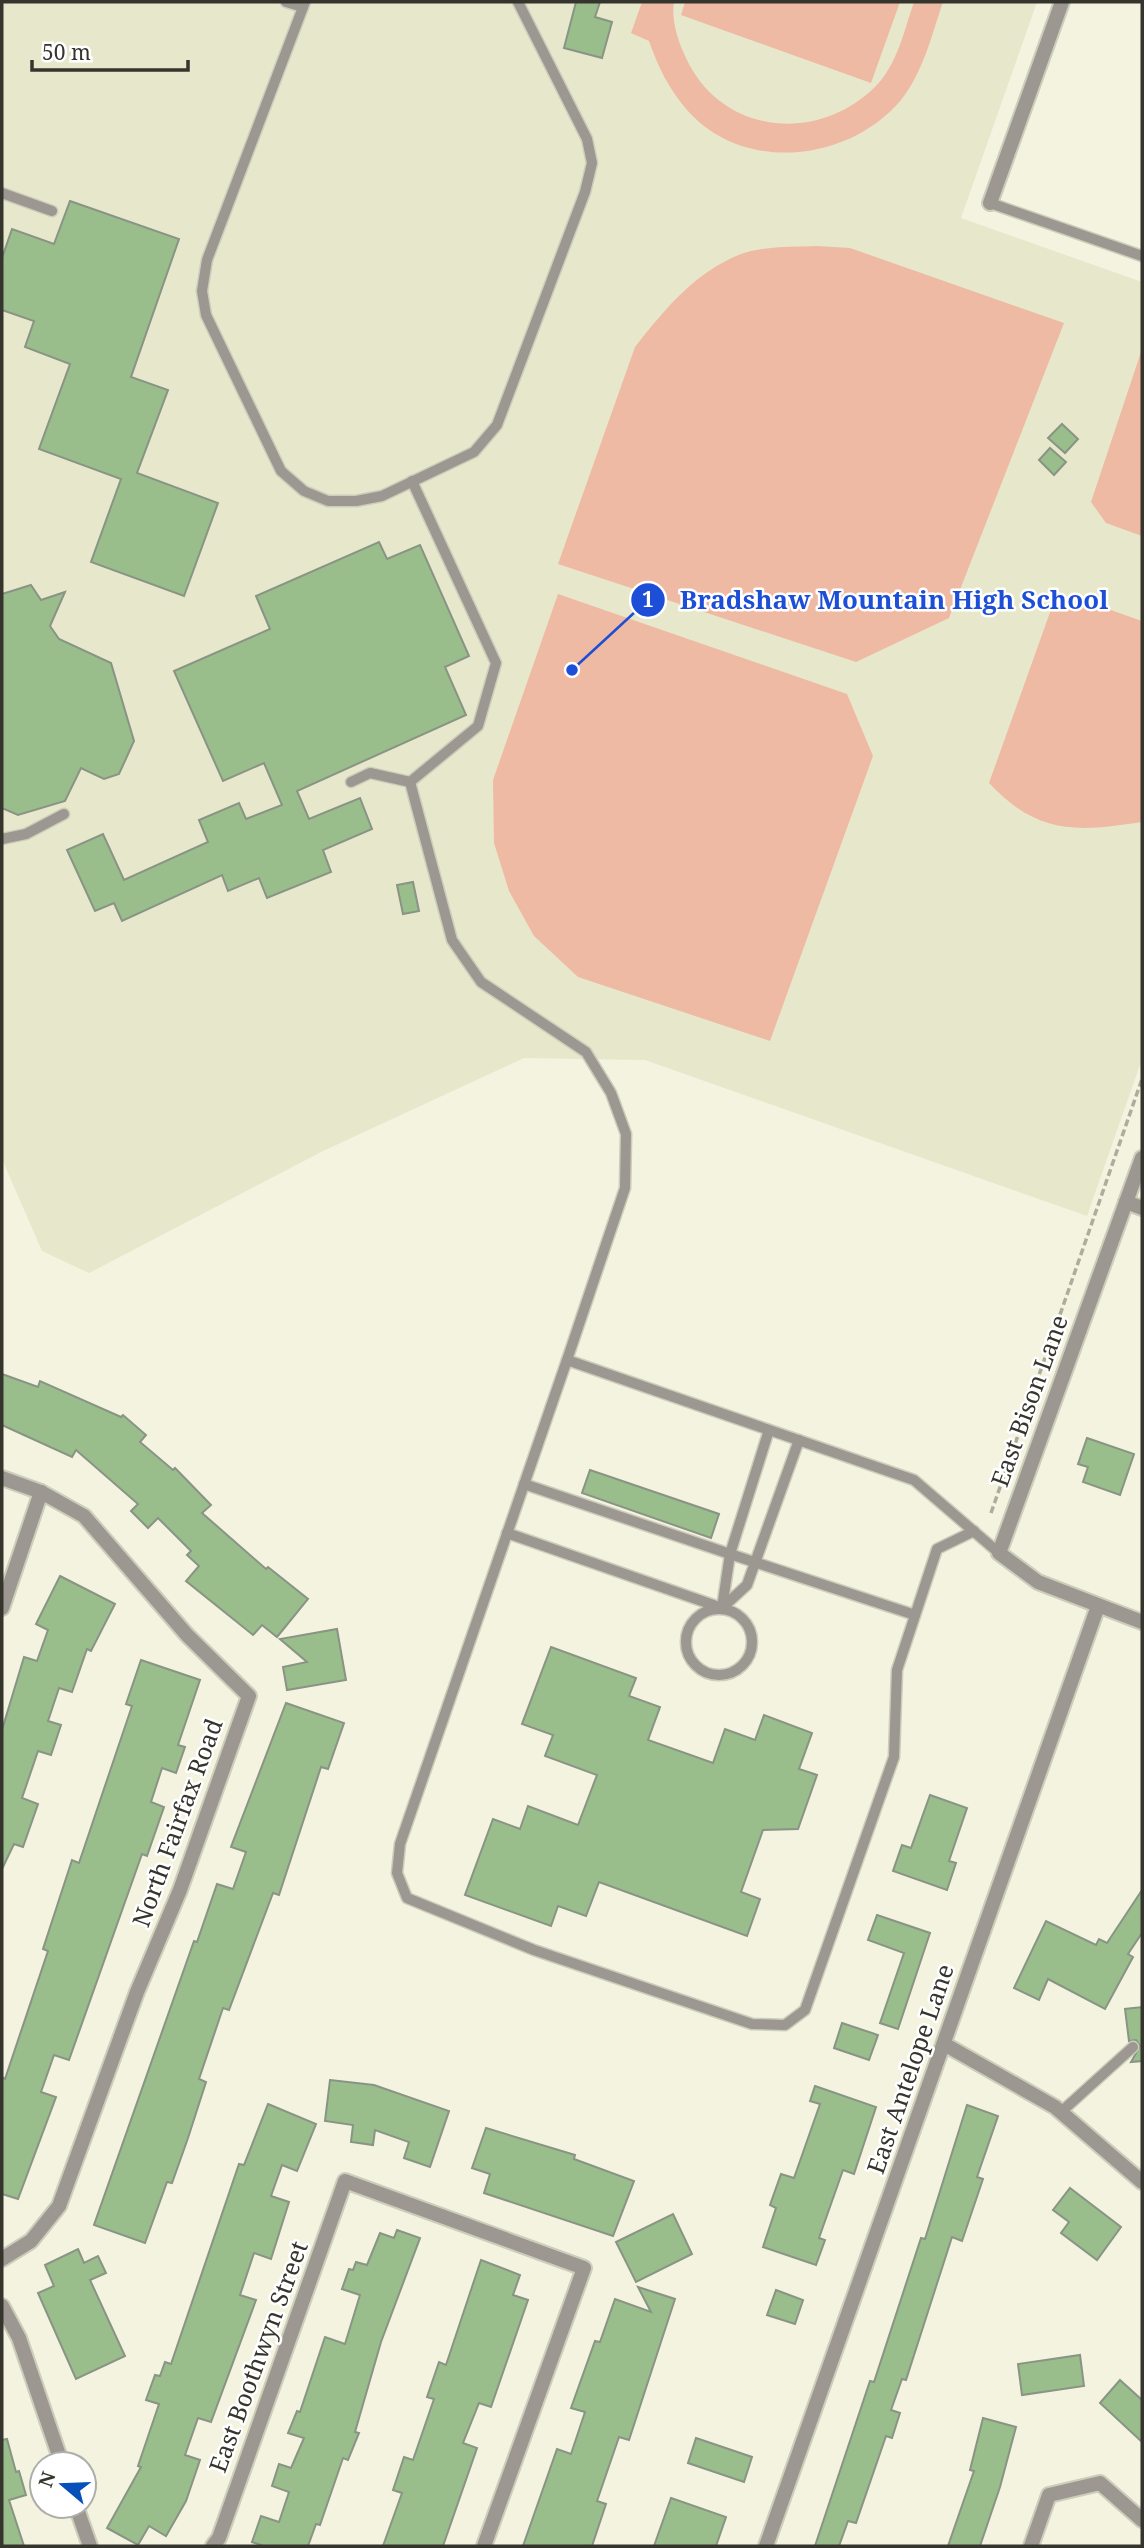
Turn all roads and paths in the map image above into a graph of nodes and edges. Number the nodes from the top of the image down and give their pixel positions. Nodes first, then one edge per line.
1 (286, 2) edge
2 (518, 2) edge
3 (1062, 2) edge
4 (304, 5) edge
5 (2, 193) edge
6 (990, 203) joint
7 (52, 211) dead end
8 (1142, 254) edge
9 (412, 481) junction
10 (351, 782) dead end
11 (410, 782) junction
12 (64, 814) dead end
13 (2, 839) edge
14 (1142, 1079) edge
15 (1142, 1158) edge
16 (1126, 1202) junction
17 (1142, 1208) edge
18 (567, 1360) junction
19 (769, 1430) junction
20 (799, 1440) junction
21 (2, 1478) edge
22 (524, 1484) junction
23 (41, 1492) junction
24 (991, 1513) dead end
25 (974, 1531) junction
26 (507, 1533) junction
27 (999, 1553) junction
28 (730, 1554) junction
29 (756, 1562) junction
30 (1098, 1606) junction
31 (2, 1608) edge
32 (722, 1608) junction
33 (915, 1615) junction
34 (1142, 1622) edge
35 (944, 2044) junction
36 (1133, 2047) dead end
37 (1061, 2112) junction
38 (1142, 2182) edge
39 (2, 2259) edge
40 (2, 2306) edge
41 (57, 2450) edge
42 (81, 2520) edge
43 (1142, 2520) edge
44 (90, 2546) edge
45 (213, 2546) edge
46 (484, 2546) edge
47 (766, 2546) edge
48 (1031, 2546) edge

1 - 4 lane
2 - 9 lane
3 - 6 street
4 - 9 lane
5 - 7 lane
6 - 8 lane
9 - 11 lane
10 - 11 lane
11 - 18 lane
12 - 13 lane
14 - 24 path
15 - 16 street, East Bison Lane
16 - 17 street
16 - 27 street, East Bison Lane
18 - 19 lane
18 - 22 lane
19 - 20 lane
19 - 28 lane
20 - 25 lane
20 - 29 lane
21 - 23 street, North Fairfax Road
22 - 26 lane
22 - 28 lane
23 - 31 street
23 - 39 street, North Fairfax Road
25 - 27 lane
25 - 33 lane
26 - 32 lane
26 - 33 lane
27 - 30 street
28 - 29 lane
28 - 32 lane
29 - 32 lane
29 - 33 lane
30 - 34 street
30 - 35 street, East Antelope Lane
32 - 32 lane
35 - 37 street
35 - 47 street, East Antelope Lane
36 - 37 lane
37 - 38 street
40 - 41 street
42 - 44 street
43 - 48 street
45 - 46 street, East Boothwyn Street

